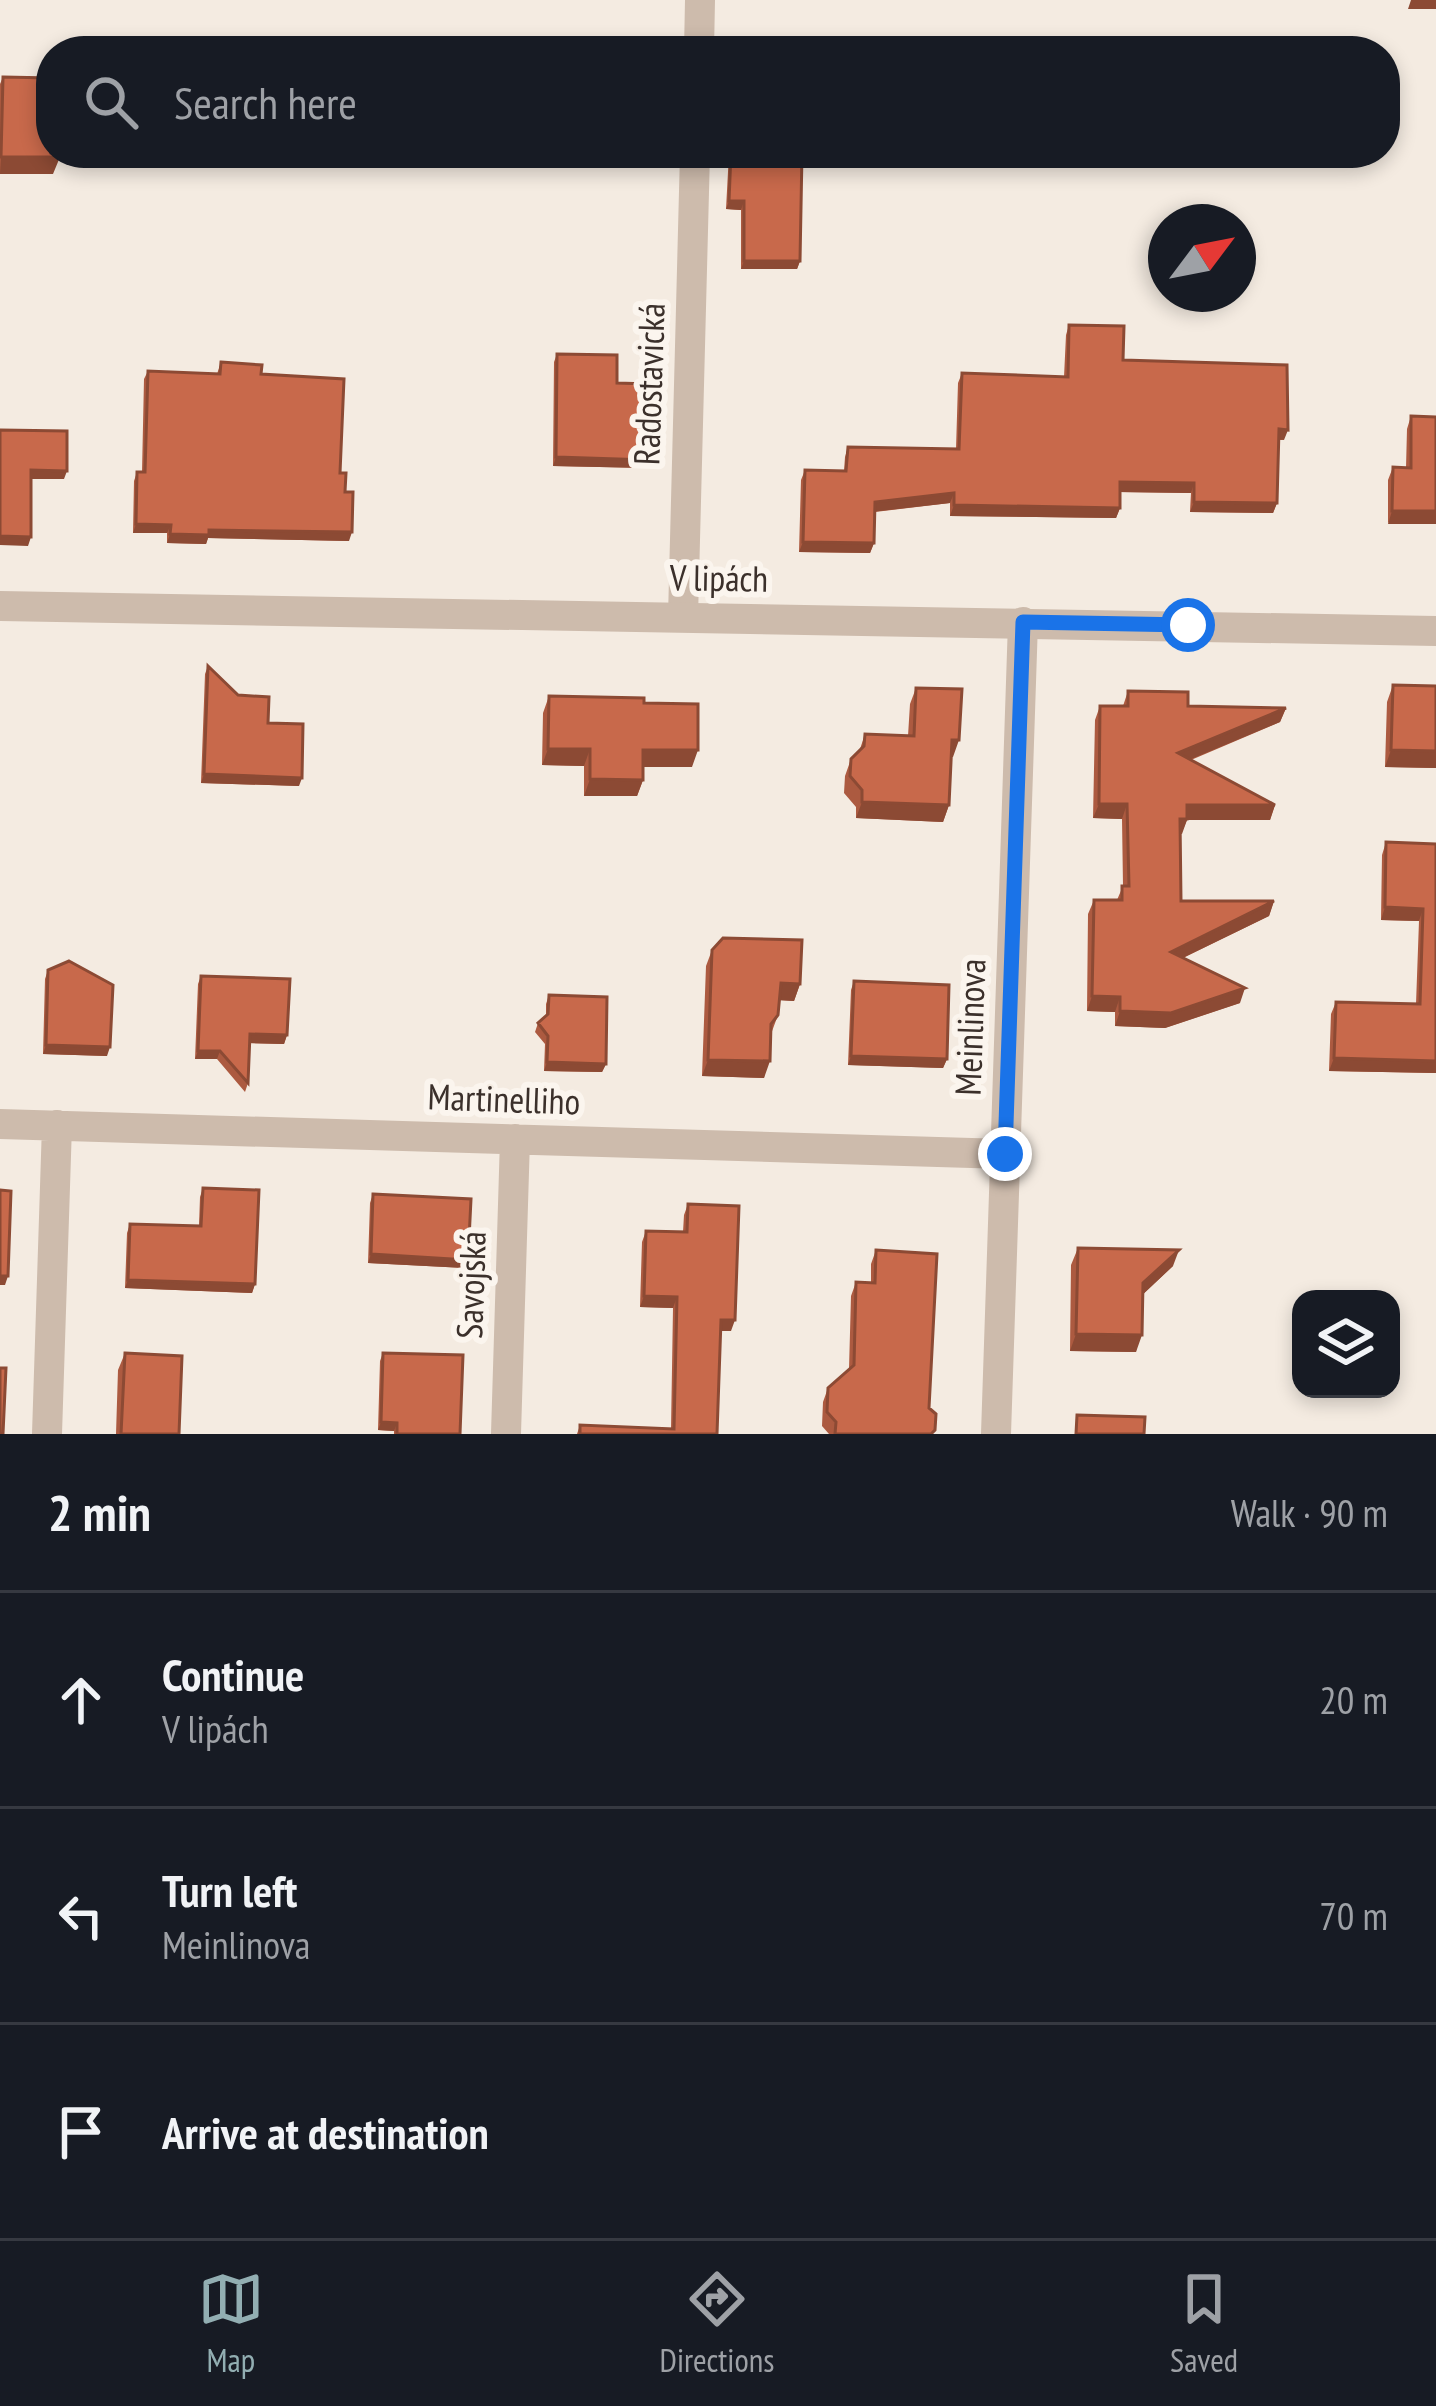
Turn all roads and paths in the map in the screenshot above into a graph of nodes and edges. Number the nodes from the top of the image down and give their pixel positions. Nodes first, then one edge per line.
1 (700, 0) edge
2 (699, 36) edge
3 (695, 168) edge
4 (0, 606) edge
5 (682, 617) junction
6 (1023, 622) junction
7 (1436, 631) edge
8 (0, 1124) edge
9 (57, 1126) junction
10 (515, 1138) junction
11 (1005, 1154) junction
12 (47, 1434) edge
13 (506, 1434) edge
14 (996, 1434) edge

1 - 2 street
3 - 5 street, Radostavická
4 - 5 street, V lipách
5 - 6 street, V lipách
6 - 7 street, V lipách
6 - 11 street, Meinlinova
8 - 9 street, Martinelliho
9 - 10 street, Martinelliho
9 - 12 street
10 - 11 street, Martinelliho
10 - 13 street, Savojská
11 - 14 street, Meinlinova

